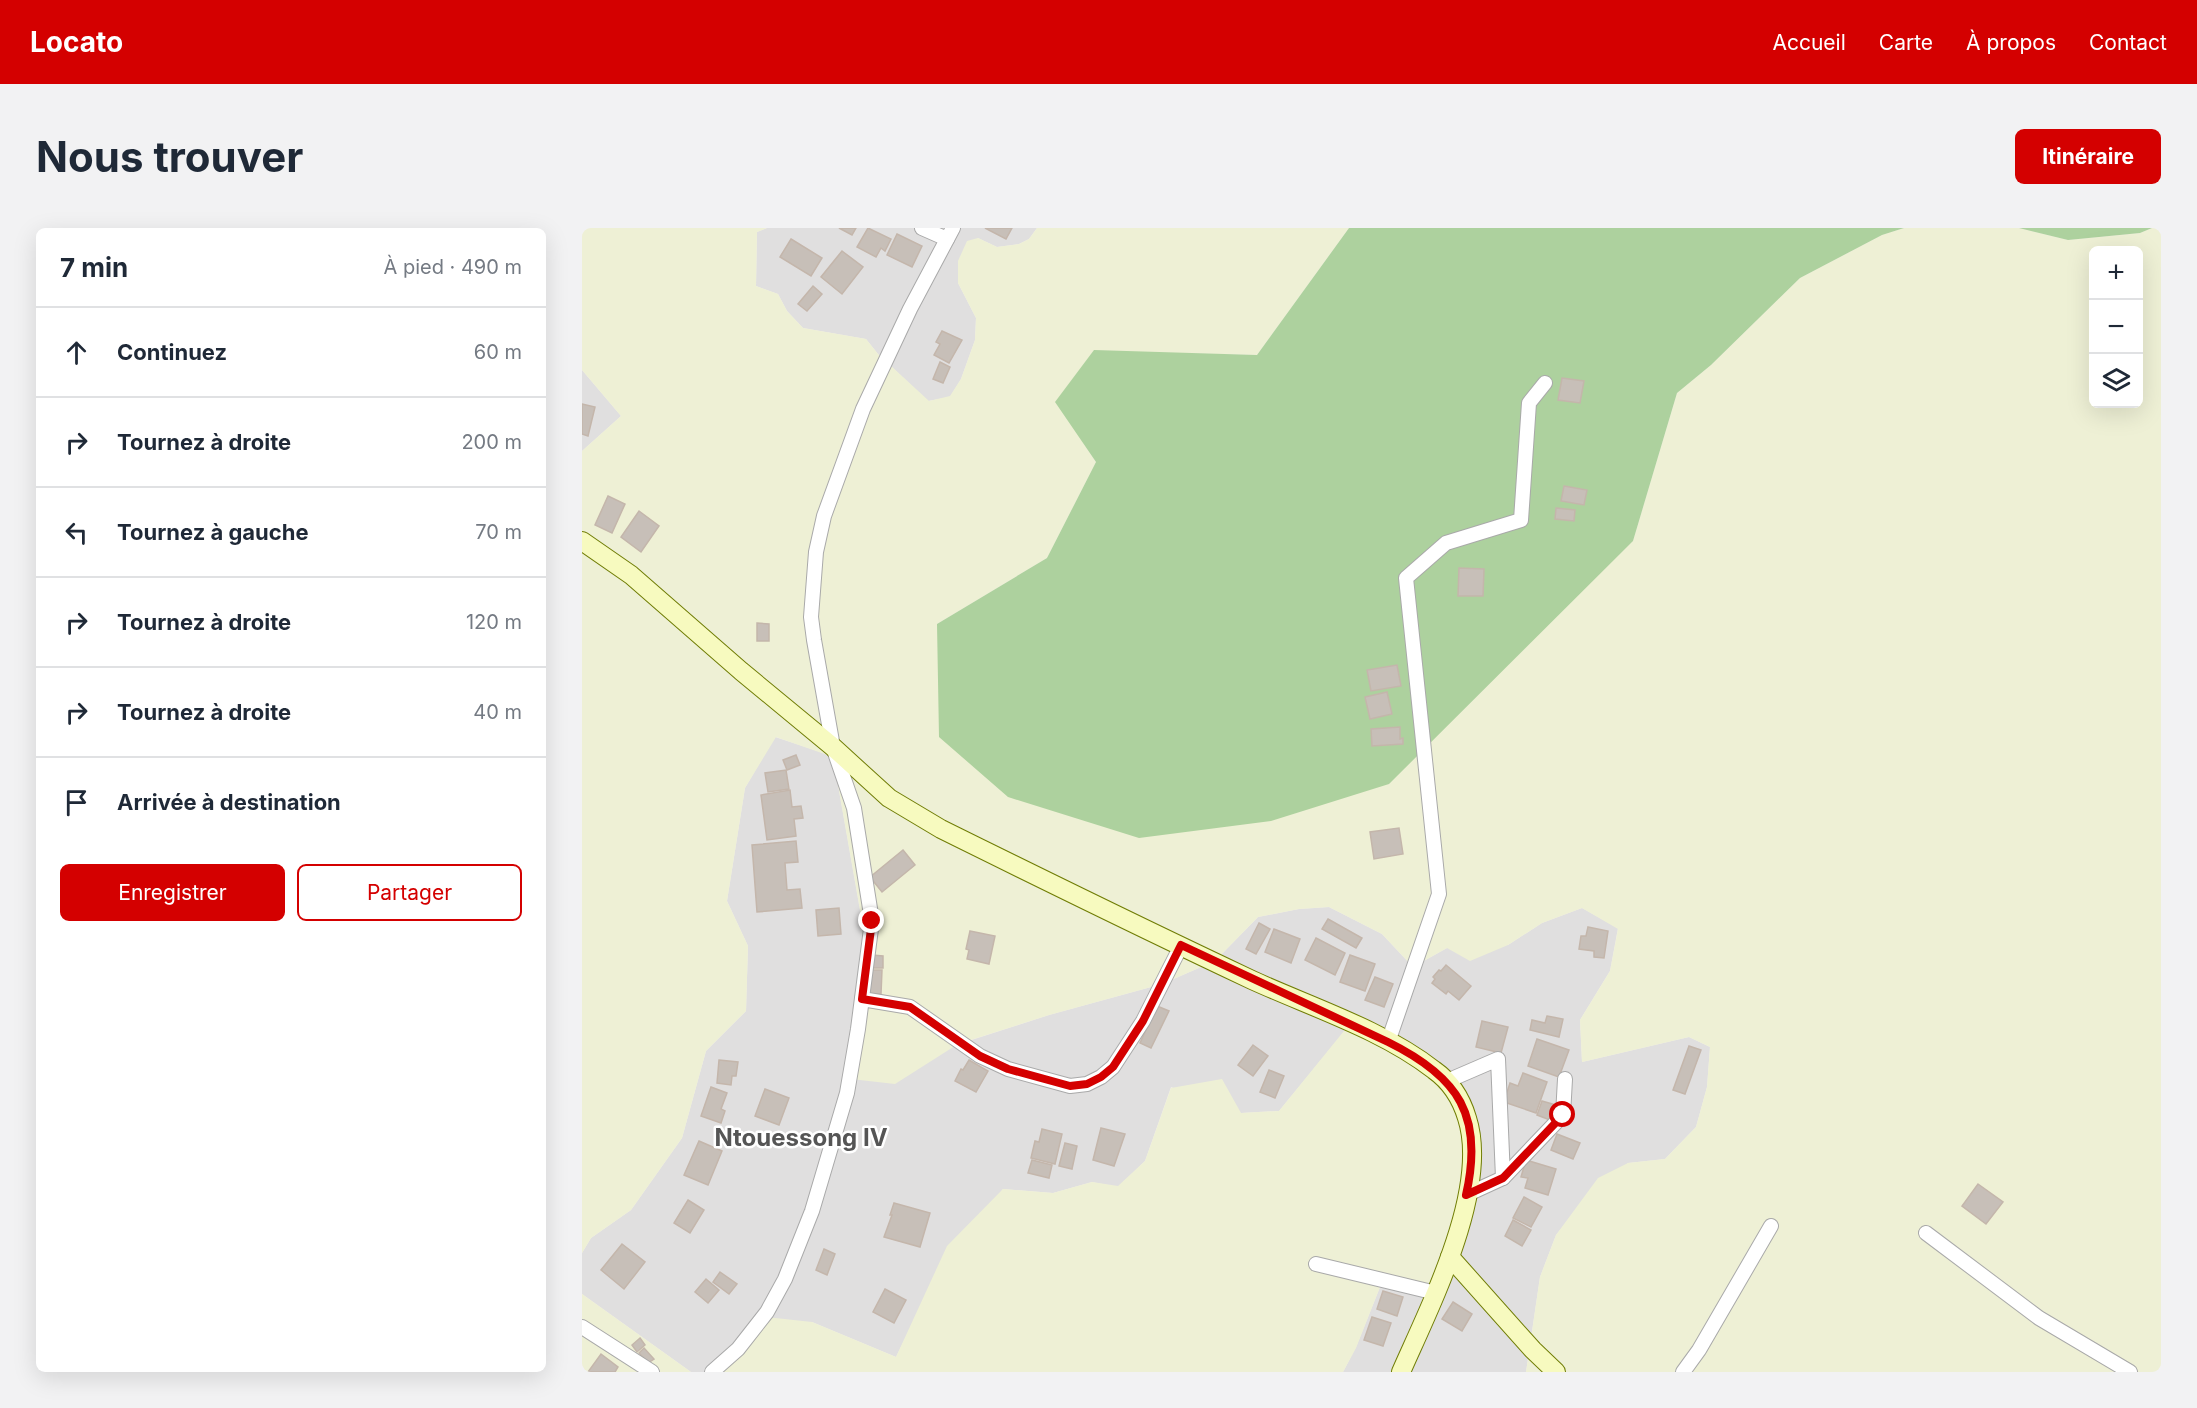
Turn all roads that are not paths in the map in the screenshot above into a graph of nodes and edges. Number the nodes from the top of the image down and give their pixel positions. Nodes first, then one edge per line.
1 (922, 228) edge
2 (950, 234) edge
3 (1545, 383) dead end
4 (582, 541) edge
5 (833, 747) junction
6 (1181, 945) junction
7 (862, 999) junction
8 (1388, 1042) junction
9 (1565, 1079) dead end
10 (1447, 1081) junction
11 (1503, 1178) junction
12 (1466, 1195) junction
13 (1771, 1226) dead end
14 (1926, 1233) dead end
15 (1450, 1257) junction
16 (1317, 1264) dead end
17 (1436, 1293) junction
18 (582, 1327) edge
19 (652, 1372) edge
20 (712, 1372) edge
21 (1401, 1372) edge
22 (1556, 1372) edge
23 (1683, 1372) edge
24 (2130, 1372) edge

1 - 2 street
2 - 5 street
3 - 8 street
4 - 5 street
5 - 6 street
5 - 7 street
6 - 7 street
6 - 8 street
7 - 20 street
8 - 10 street
9 - 11 street
10 - 11 street
10 - 12 street
11 - 12 street
12 - 15 street
13 - 23 street
14 - 24 street
15 - 17 street
15 - 22 street
16 - 17 street
17 - 21 street
18 - 19 street

